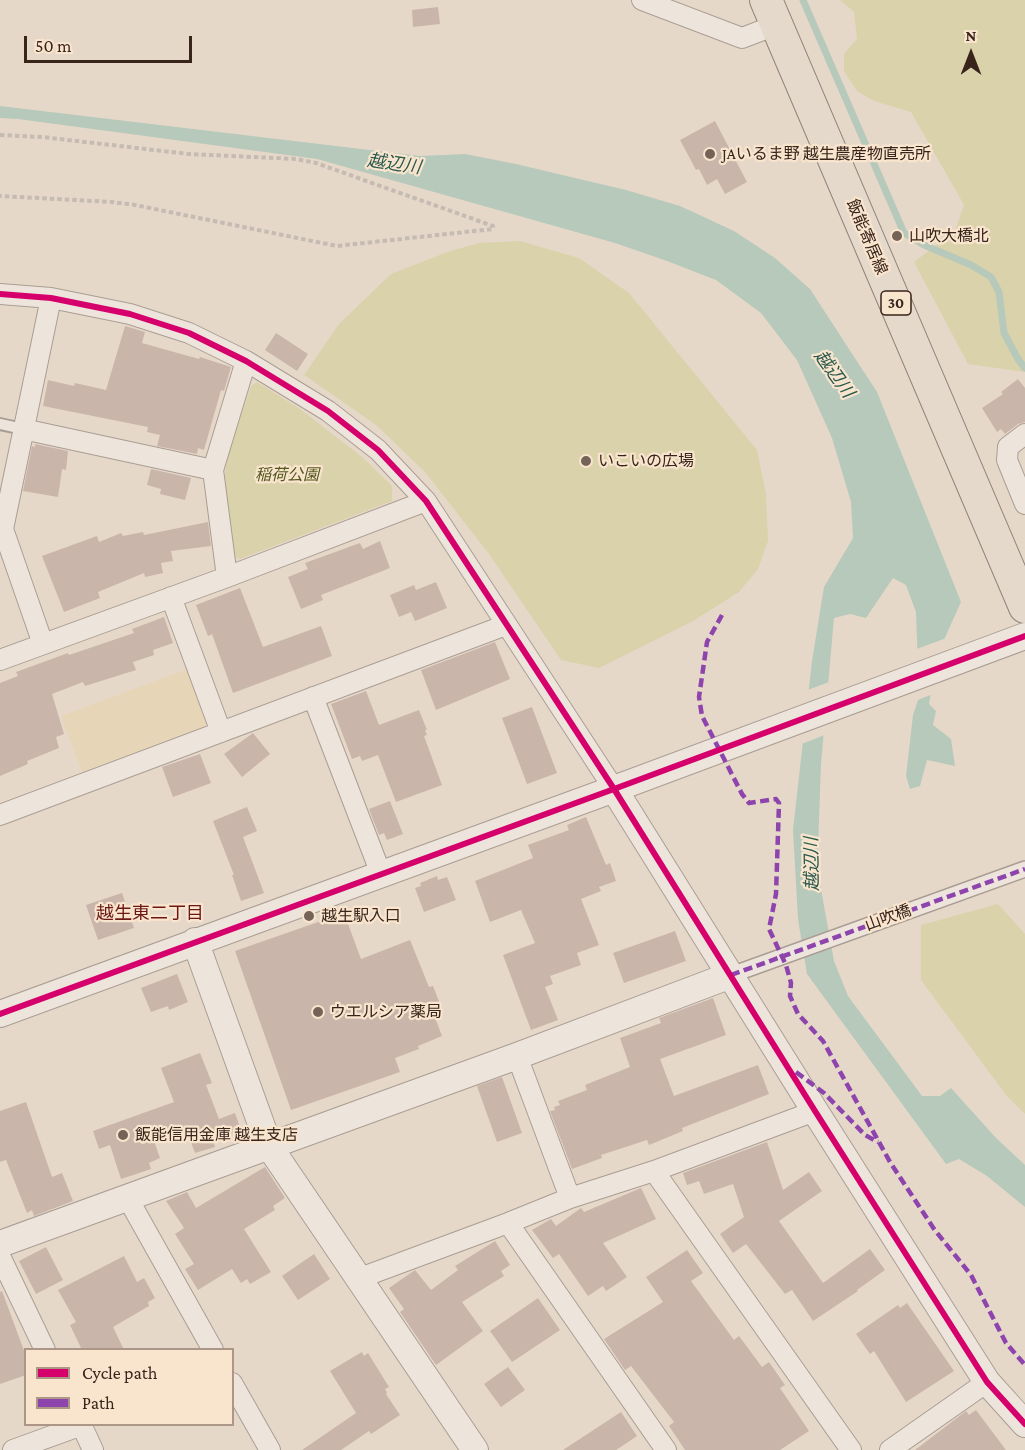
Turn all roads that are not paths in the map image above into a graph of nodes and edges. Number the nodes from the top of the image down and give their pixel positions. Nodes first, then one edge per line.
1 (642, 0) edge
2 (771, 13) edge
3 (0, 294) edge
4 (51, 297) junction
5 (246, 361) junction
6 (0, 424) edge
7 (23, 429) junction
8 (1025, 434) edge
9 (213, 470) junction
10 (426, 501) junction
11 (1025, 504) edge
12 (1, 529) edge
13 (227, 577) junction
14 (171, 597) junction
15 (1024, 600) edge
16 (506, 625) junction
17 (1025, 636) edge
18 (43, 644) junction
19 (0, 660) edge
20 (313, 697) junction
21 (221, 732) junction
22 (614, 789) junction
23 (0, 815) edge
24 (1025, 869) edge
25 (381, 874) junction
26 (195, 941) junction
27 (731, 975) junction
28 (0, 1014) edge
29 (516, 1056) junction
30 (815, 1112) junction
31 (269, 1146) junction
32 (654, 1171) junction
33 (127, 1197) junction
34 (570, 1198) junction
35 (508, 1224) junction
36 (0, 1244) edge
37 (0, 1256) edge
38 (360, 1278) junction
39 (44, 1348) edge
40 (212, 1348) edge
41 (987, 1382) junction
42 (234, 1387) edge
43 (1025, 1424) edge
44 (78, 1426) edge
45 (81, 1426) edge
46 (12, 1450) edge
47 (93, 1450) edge
48 (270, 1450) edge
49 (475, 1450) edge
50 (666, 1450) edge
51 (851, 1450) edge
52 (890, 1450) edge

1 - 2 street
2 - 15 main road, 飯能寄居線 / 30
3 - 4 street
4 - 5 street
4 - 7 street
5 - 9 street
5 - 10 street
6 - 7 lane
7 - 9 street
7 - 12 street
8 - 11 street
9 - 13 street
10 - 13 street
10 - 16 street
12 - 18 street
13 - 14 street
14 - 18 street
14 - 21 street
16 - 20 street
16 - 22 street
17 - 22 street
18 - 19 street
20 - 21 street
20 - 25 street
21 - 23 street
22 - 25 street
22 - 27 street
24 - 27 street, 山吹橋
25 - 26 street
26 - 28 street
26 - 31 street
27 - 29 street
27 - 30 street
29 - 31 street
29 - 34 street
30 - 32 street
30 - 41 street
31 - 33 street
31 - 38 street
32 - 34 street
32 - 51 street
33 - 36 street
33 - 40 street
34 - 35 street
35 - 38 street
35 - 50 street
37 - 39 street
38 - 49 street
41 - 43 street
41 - 52 street
42 - 48 street
44 - 46 street
45 - 47 street

